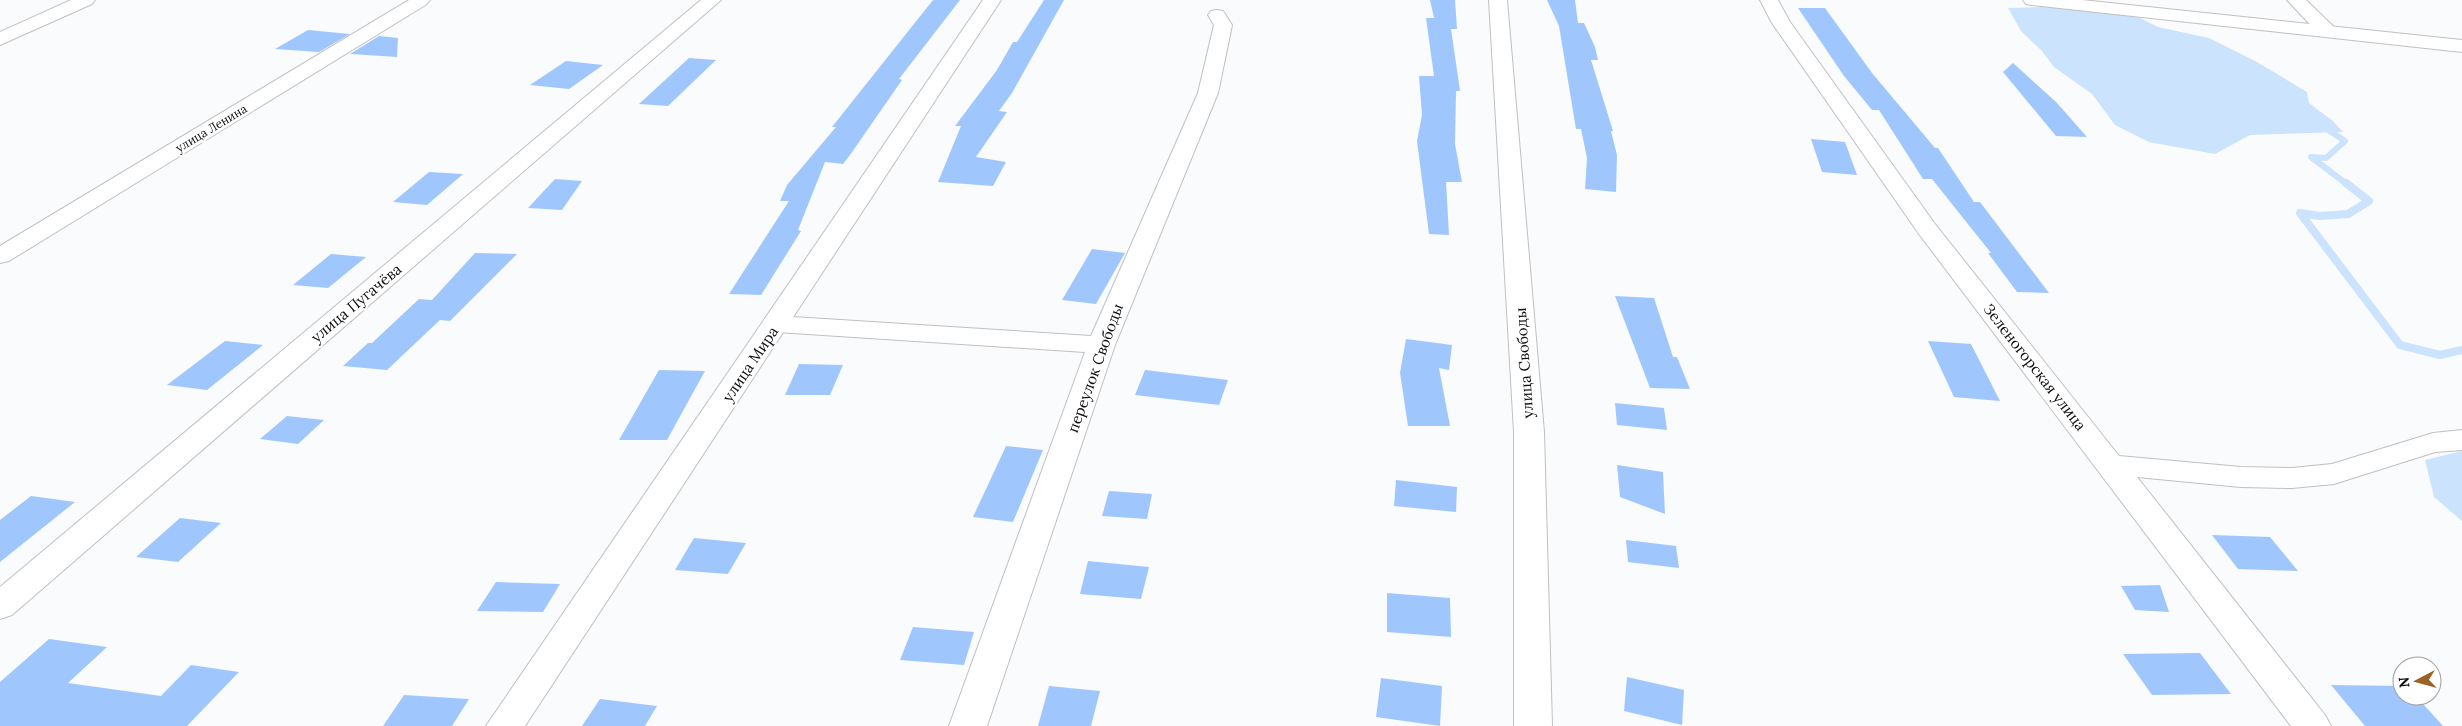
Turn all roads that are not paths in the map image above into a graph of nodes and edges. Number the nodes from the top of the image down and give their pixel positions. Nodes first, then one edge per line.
1 (86, 0) edge
2 (421, 0) edge
3 (712, 0) edge
4 (992, 0) edge
5 (1498, 0) edge
6 (1769, 0) edge
7 (2032, 0) edge
8 (2296, 0) edge
9 (1217, 14) dead end
10 (2327, 31) junction
11 (0, 39) edge
12 (2462, 46) edge
13 (0, 256) edge
14 (777, 324) junction
15 (1101, 345) junction
16 (2462, 440) edge
17 (2112, 465) junction
18 (0, 606) edge
19 (505, 726) edge
20 (968, 726) edge
21 (1532, 726) edge
22 (2312, 726) edge

1 - 11 street
2 - 13 street, улица Ленина
3 - 18 street, улица Пугачёва
4 - 14 street, улица Мира
5 - 21 street, улица Свободы
6 - 17 street, Зеленогорская улица
7 - 10 street
8 - 10 street
9 - 15 street, переулок Свободы
10 - 12 street
14 - 15 street
14 - 19 street, улица Мира
15 - 20 street, переулок Свободы
16 - 17 street
17 - 22 street, Зеленогорская улица

